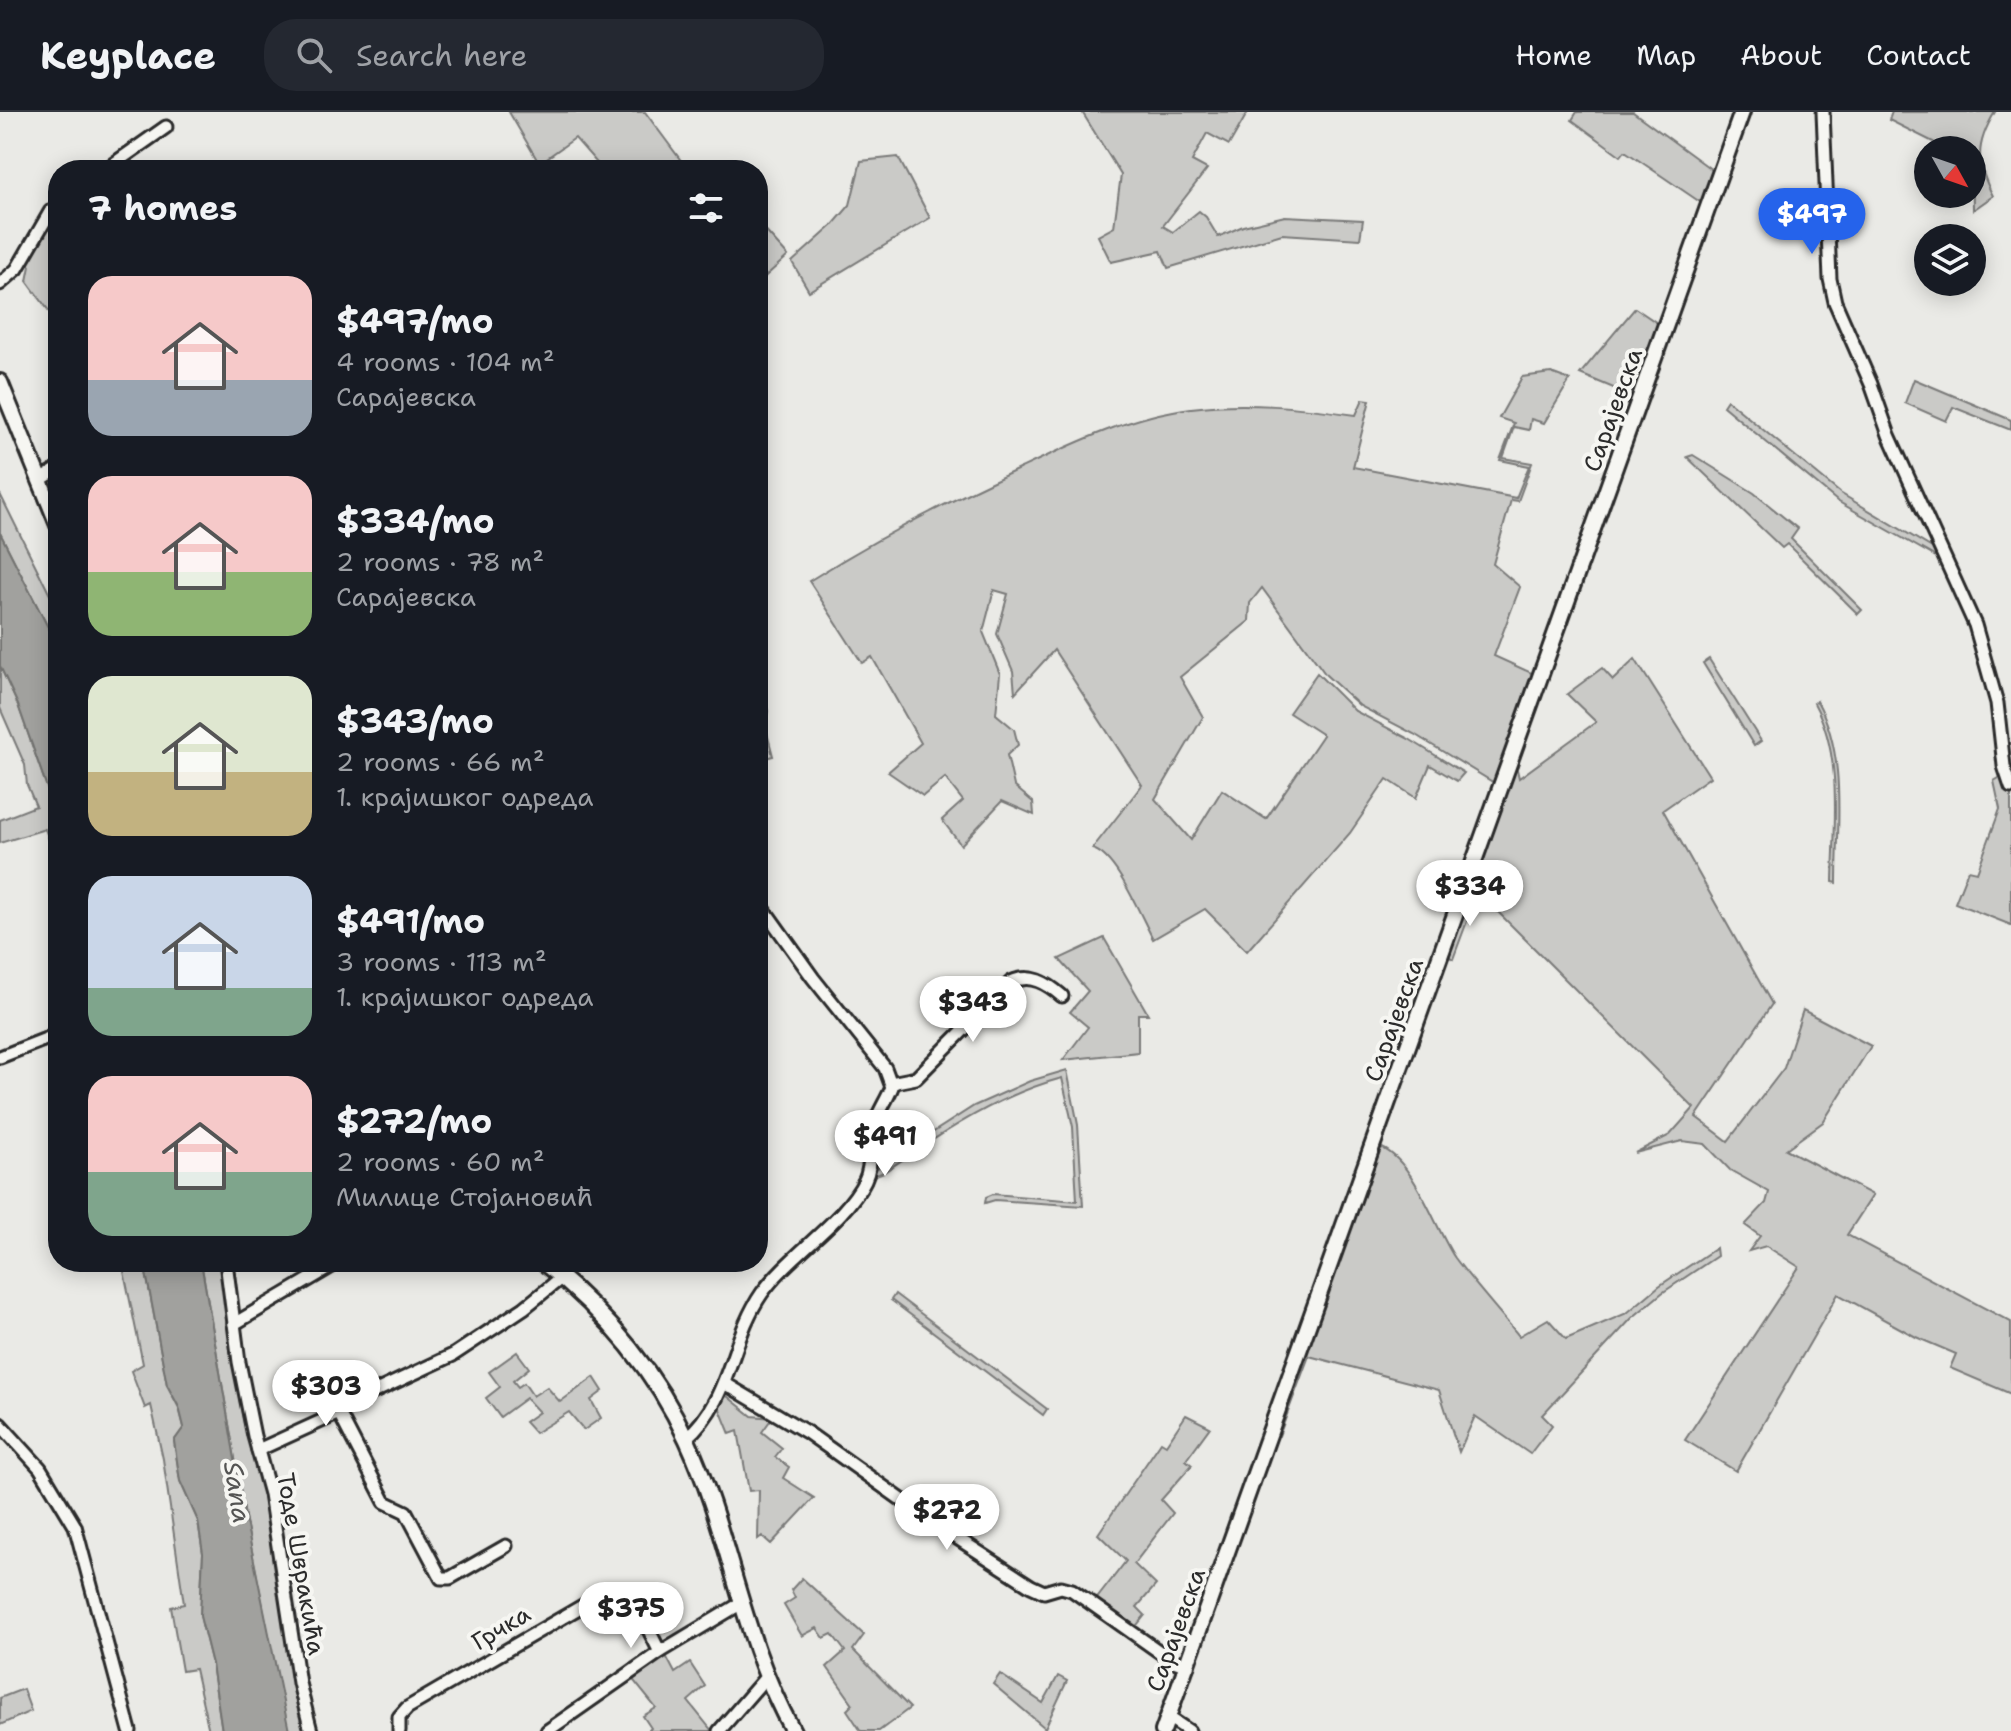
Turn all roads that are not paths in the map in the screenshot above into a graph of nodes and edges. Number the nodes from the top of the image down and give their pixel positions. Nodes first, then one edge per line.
1 (1742, 112) edge
2 (1823, 112) edge
3 (166, 127) dead end
4 (119, 160) edge
5 (48, 215) edge
6 (0, 284) edge
7 (0, 382) edge
8 (48, 475) edge
9 (40, 480) junction
10 (48, 500) edge
11 (2011, 787) edge
12 (768, 915) edge
13 (1062, 996) dead end
14 (48, 1038) edge
15 (0, 1057) edge
16 (891, 1083) junction
17 (227, 1272) edge
18 (322, 1272) edge
19 (554, 1272) edge
20 (561, 1278) junction
21 (234, 1324) junction
22 (291, 1370) dead end
23 (724, 1383) junction
24 (339, 1413) junction
25 (0, 1424) edge
26 (686, 1438) junction
27 (258, 1450) junction
28 (506, 1546) dead end
29 (740, 1604) junction
30 (660, 1652) junction
31 (1188, 1666) junction
32 (766, 1677) junction
33 (1165, 1724) edge
34 (130, 1731) edge
35 (311, 1731) edge
36 (399, 1731) edge
37 (547, 1731) edge
38 (719, 1731) edge
39 (793, 1731) edge
40 (1189, 1731) edge

1 - 31 main road, Сарајевска
2 - 11 street
3 - 4 street
5 - 6 street
7 - 9 main road
8 - 9 street
9 - 10 main road
12 - 16 street
13 - 16 street
14 - 15 street
16 - 23 street
17 - 21 street, Тоде Швракића
18 - 21 street
19 - 20 main road
20 - 24 street
20 - 26 main road
21 - 27 street, Тоде Швракића
22 - 24 street
23 - 26 street
23 - 31 street
24 - 27 street
24 - 28 street
25 - 34 street
26 - 29 main road
27 - 35 street, Тоде Швракића
29 - 30 street
29 - 32 main road
30 - 36 street, Грчка
30 - 37 street
31 - 33 main road, Сарајевска
32 - 38 street
32 - 39 main road
33 - 40 street, Сарајевска

